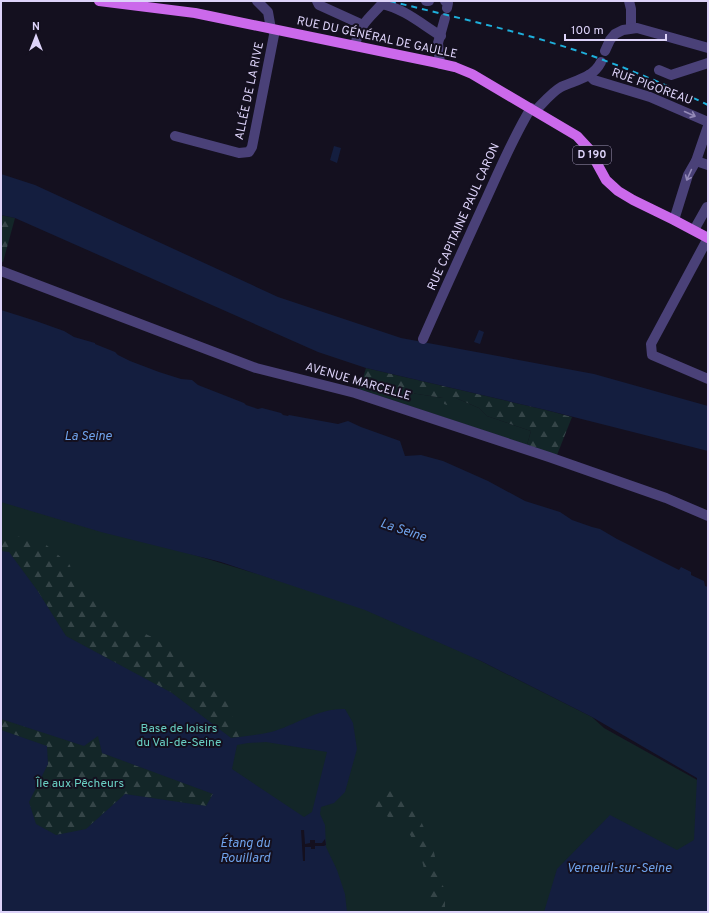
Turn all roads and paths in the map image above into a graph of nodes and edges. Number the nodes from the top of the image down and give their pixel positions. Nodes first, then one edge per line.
1 (99, 1) edge
2 (258, 1) edge
3 (316, 1) edge
4 (426, 1) edge
5 (429, 1) edge
6 (629, 1) edge
7 (446, 9) edge
8 (363, 25) junction
9 (631, 28) junction
10 (273, 30) junction
11 (441, 36) junction
12 (355, 46) junction
13 (708, 48) edge
14 (605, 50) dead end
15 (601, 62) dead end
16 (708, 63) edge
17 (440, 64) junction
18 (659, 70) dead end
19 (589, 75) junction
20 (533, 109) junction
21 (708, 122) edge
22 (708, 126) edge
23 (175, 136) dead end
24 (696, 161) junction
25 (708, 165) edge
26 (707, 207) dead end
27 (674, 220) junction
28 (694, 230) junction
29 (708, 238) edge
30 (1, 271) edge
31 (423, 339) dead end
32 (708, 379) edge
33 (708, 516) edge

1 - 10 main road, D 190
2 - 10 street
3 - 8 street
4 - 5 street
6 - 9 street
7 - 11 street
8 - 11 street
8 - 12 street
9 - 13 street
9 - 14 street
10 - 12 main road, RUE DU GÉNÉRAL DE GAULLE / D 190
10 - 23 street, ALLÉE DE LA RIVE
11 - 17 street
12 - 17 main road, RUE DU GÉNÉRAL DE GAULLE / D 190
15 - 19 street
16 - 18 street
17 - 20 main road, RUE DU GÉNÉRAL DE GAULLE / D 190
19 - 20 street, RUE CAPITAINE PAUL CARON
19 -> 21 street, RUE PIGOREAU
20 - 27 main road, RUE DU GÉNÉRAL DE GAULLE / D 190
20 - 31 street, RUE CAPITAINE PAUL CARON
22 - 24 street
24 - 25 street
24 -> 27 street
26 - 28 street
27 - 28 main road, RUE DU GÉNÉRAL DE GAULLE / D 190
28 - 29 main road, RUE DU GÉNÉRAL DE GAULLE / D 190
29 - 32 street
30 - 33 street, AVENUE MARCELLE

